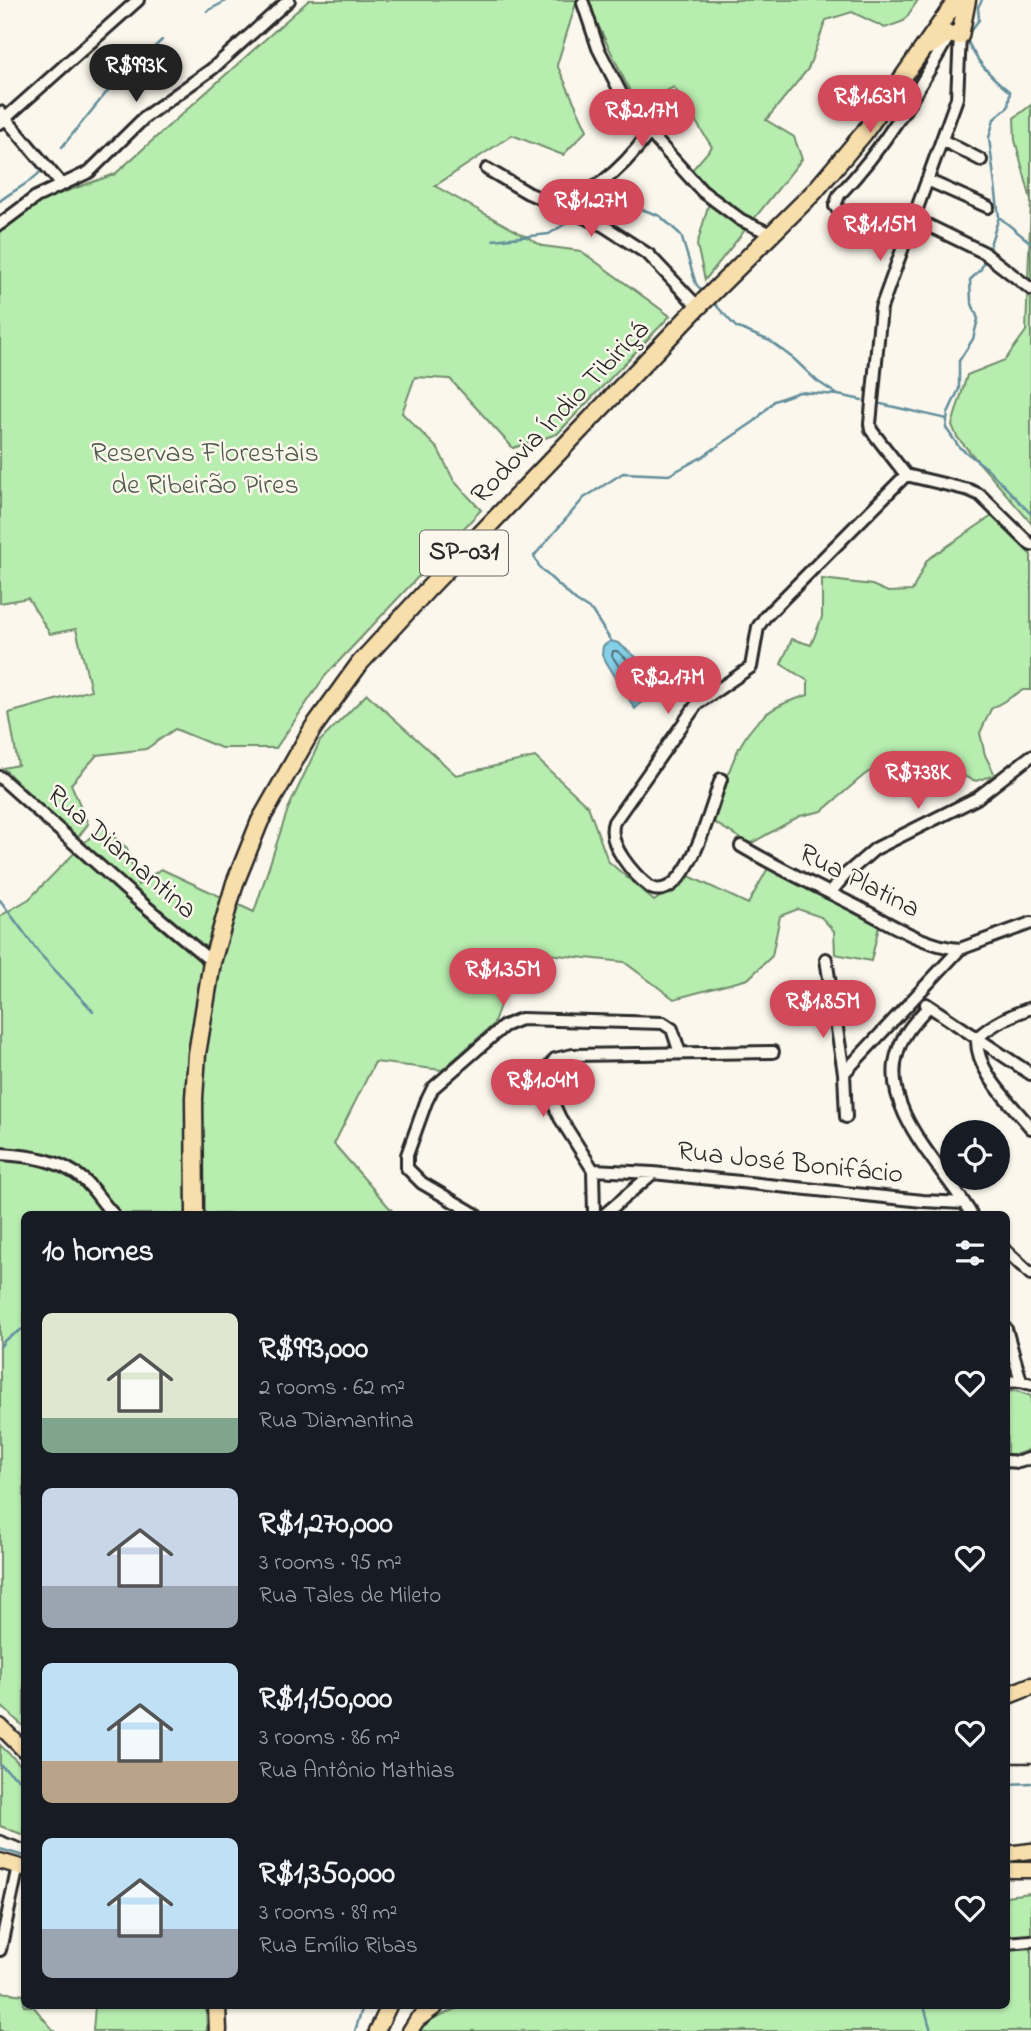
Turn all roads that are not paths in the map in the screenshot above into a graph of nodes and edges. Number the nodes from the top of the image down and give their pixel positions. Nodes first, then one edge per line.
1 (138, 0) edge
2 (289, 0) edge
3 (957, 0) edge
4 (967, 0) edge
5 (583, 3) dead end
6 (955, 35) junction
7 (918, 59) junction
8 (2, 118) edge
9 (649, 133) junction
10 (942, 140) junction
11 (981, 160) dead end
12 (487, 169) dead end
13 (927, 180) junction
14 (62, 185) junction
15 (552, 203) junction
16 (988, 207) dead end
17 (847, 214) dead end
18 (913, 218) junction
19 (0, 224) edge
20 (771, 234) junction
21 (1031, 289) edge
22 (698, 307) junction
23 (906, 475) junction
24 (1031, 545) edge
25 (1031, 756) edge
26 (0, 777) edge
27 (721, 779) dead end
28 (741, 846) dead end
29 (830, 893) junction
30 (1031, 923) edge
31 (960, 949) junction
32 (826, 959) dead end
33 (212, 962) junction
34 (915, 996) junction
35 (929, 1006) junction
36 (1031, 1008) edge
37 (977, 1038) junction
38 (773, 1052) dead end
39 (680, 1053) junction
40 (844, 1073) junction
41 (1031, 1074) edge
42 (846, 1117) dead end
43 (1031, 1128) edge
44 (0, 1154) edge
45 (593, 1170) junction
46 (653, 1173) junction
47 (964, 1203) junction
48 (110, 1211) edge
49 (195, 1211) edge
50 (470, 1211) edge
51 (594, 1211) edge
52 (609, 1211) edge
53 (969, 1211) edge
54 (1010, 1255) edge
55 (1031, 1274) edge
56 (1010, 1340) edge
57 (1026, 1382) edge
58 (1031, 1458) edge
59 (1010, 1462) edge
60 (1031, 1686) edge
61 (1010, 1694) edge
62 (0, 1726) edge
63 (21, 1745) edge
64 (1031, 1851) edge
65 (1010, 1854) edge
66 (0, 1861) edge
67 (21, 1867) edge
68 (1010, 1870) edge
69 (1031, 1870) edge
70 (1031, 1941) edge
71 (1010, 1943) edge
72 (0, 1950) edge
73 (217, 2009) edge
74 (387, 2009) edge
75 (432, 2009) edge
76 (218, 2031) edge
77 (377, 2031) edge
78 (410, 2031) edge

1 - 8 street
2 - 14 street
3 - 7 highway, Rodovia Índio Tibiriçá / SP-031
4 - 6 highway
5 - 9 street
6 - 7 highway
6 - 10 street
6 - 17 street
7 - 20 highway, Rodovia Índio Tibiriçá / SP-031
8 - 14 street
9 - 15 street
9 - 20 street
10 - 11 street
10 - 13 street
12 - 15 street
13 - 16 street
13 - 18 street
14 - 19 street
15 - 22 street
18 - 21 street
18 - 23 street
20 - 22 highway, Rodovia Índio Tibiriçá / SP-031
22 - 33 highway, Rodovia Índio Tibiriçá / SP-031
23 - 24 street
23 - 27 street
25 - 29 street
26 - 33 street, Rua Diamantina
28 - 29 street, Rua Platina
29 - 31 street, Rua Platina
30 - 31 street
31 - 34 street
32 - 40 street
33 - 49 highway, Rodovia Índio Tibiriçá / SP-031
34 - 35 street
34 - 40 street
35 - 37 street
35 - 47 street
36 - 37 street
37 - 41 street
37 - 43 street
38 - 39 street
39 - 45 street
39 - 50 street
40 - 42 street
44 - 48 street
45 - 46 street, Rua José Bonifácio
45 - 51 street
46 - 47 street, Rua José Bonifácio
46 - 52 street, Rua José Bonifácio
47 - 53 street
54 - 55 street
56 - 57 street
58 - 59 street
60 - 61 highway
62 - 63 main road
64 - 65 main road
66 - 67 main road
67 - 72 street
68 - 69 main road
70 - 71 street
73 - 76 highway
74 - 77 main road
75 - 78 main road

